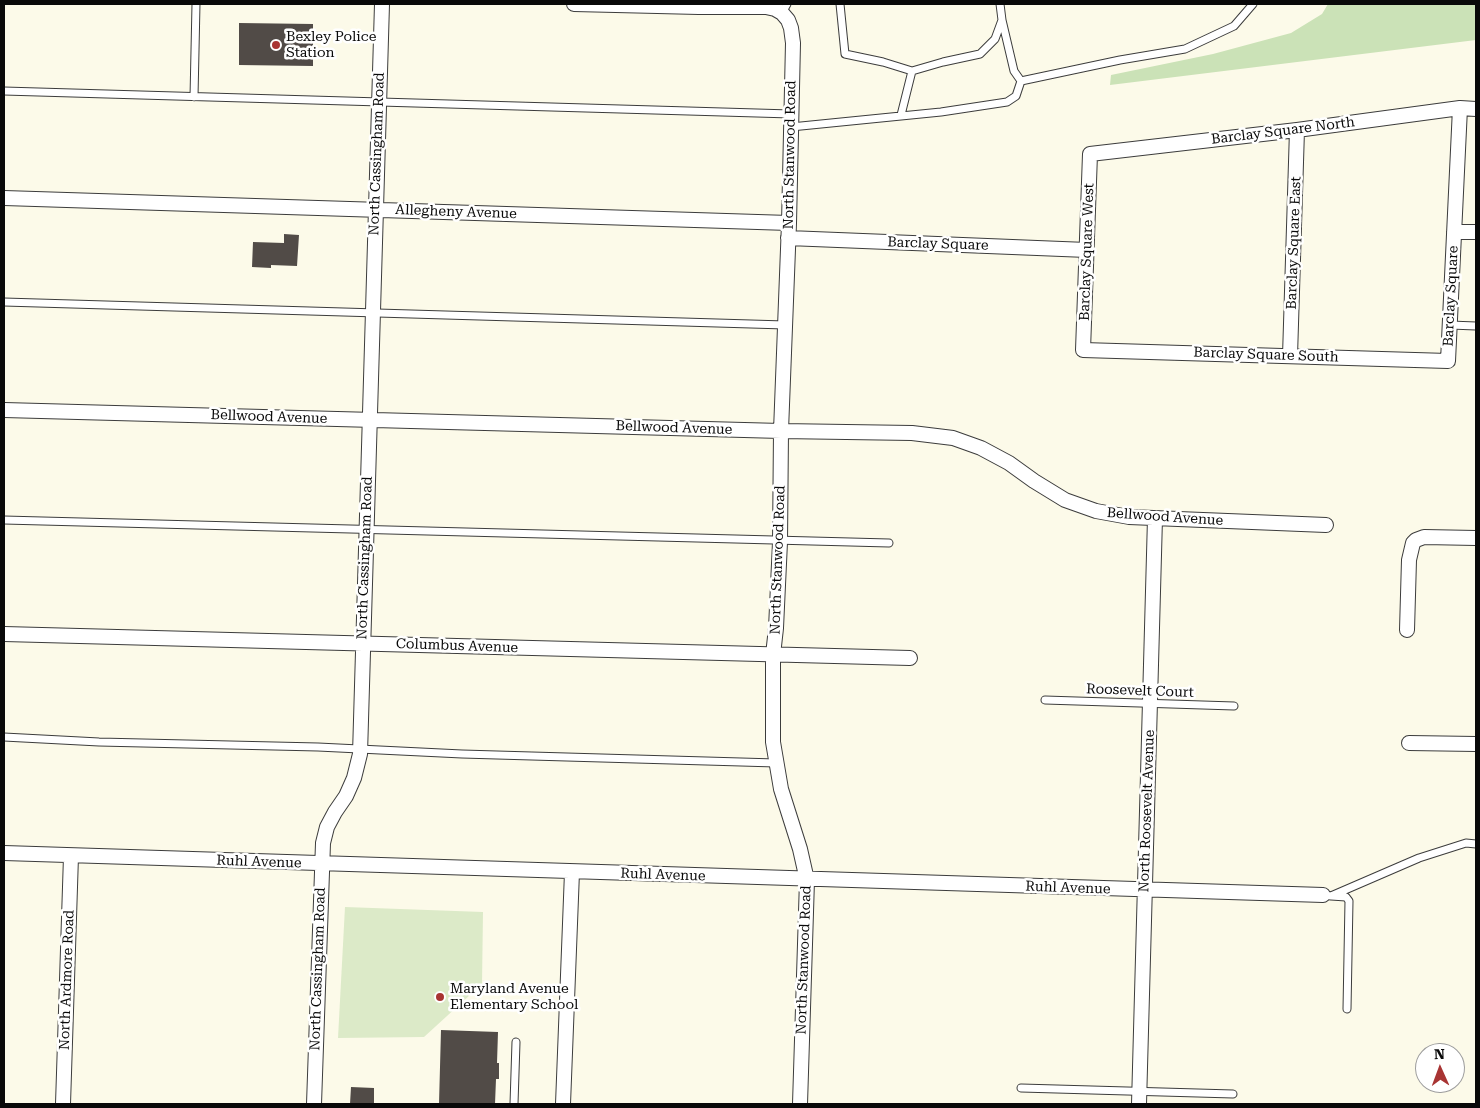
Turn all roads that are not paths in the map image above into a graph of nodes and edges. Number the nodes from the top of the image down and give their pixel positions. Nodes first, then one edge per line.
1 (196, 4) edge
2 (382, 4) edge
3 (574, 4) edge
4 (840, 4) edge
5 (1000, 4) edge
6 (1252, 4) edge
7 (785, 9) edge
8 (1002, 20) junction
9 (912, 71) junction
10 (1021, 81) junction
11 (4, 91) edge
12 (194, 97) junction
13 (379, 102) junction
14 (1460, 108) junction
15 (1476, 109) edge
16 (901, 116) junction
17 (791, 120) junction
18 (1297, 130) junction
19 (1090, 154) joint
20 (4, 198) edge
21 (376, 210) junction
22 (789, 223) junction
23 (1454, 232) junction
24 (1476, 232) edge
25 (788, 238) junction
26 (1088, 250) junction
27 (4, 302) edge
28 (373, 312) junction
29 (785, 325) junction
30 (1450, 325) junction
31 (1476, 326) edge
32 (1083, 350) joint
33 (1290, 356) junction
34 (1448, 361) joint
35 (4, 410) edge
36 (369, 420) junction
37 (781, 431) junction
38 (1155, 518) junction
39 (4, 520) edge
40 (1326, 525) dead end
41 (366, 530) junction
42 (1476, 538) edge
43 (780, 540) junction
44 (889, 544) dead end
45 (1407, 630) dead end
46 (4, 634) edge
47 (362, 644) junction
48 (773, 655) junction
49 (910, 658) dead end
50 (1045, 700) dead end
51 (1150, 704) junction
52 (1234, 706) dead end
53 (4, 737) edge
54 (1409, 743) dead end
55 (1476, 744) edge
56 (360, 749) junction
57 (776, 763) junction
58 (1476, 844) edge
59 (4, 853) edge
60 (71, 856) junction
61 (321, 864) junction
62 (572, 872) junction
63 (807, 880) junction
64 (1145, 890) junction
65 (1327, 896) junction
66 (1348, 1009) dead end
67 (516, 1042) dead end
68 (1021, 1088) dead end
69 (1233, 1094) dead end
70 (1140, 1098) edge
71 (63, 1104) edge
72 (314, 1104) edge
73 (514, 1104) edge
74 (563, 1104) edge
75 (800, 1104) edge

1 - 12 lane
2 - 13 street, North Cassingham Road
3 - 7 street
4 - 9 lane
5 - 8 lane
6 - 10 lane
7 - 17 street, North Stanwood Road
8 - 9 lane
8 - 10 lane
9 - 16 lane
10 - 16 lane
11 - 12 lane
12 - 13 lane
13 - 17 lane
13 - 21 street, North Cassingham Road
14 - 15 street, Barclay Square North
14 - 18 street, Barclay Square North
14 - 23 street, Barclay Square
16 - 17 lane
17 - 22 street, North Stanwood Road
18 - 19 street, Barclay Square North
18 - 33 street, Barclay Square East
19 - 26 street, Barclay Square West
20 - 21 street, Allegheny Avenue
21 - 22 street, Allegheny Avenue
21 - 28 street, North Cassingham Road
22 - 25 street, North Stanwood Road
23 - 24 street, Barclay Square
23 - 30 street, Barclay Square
25 - 26 street, Barclay Square
25 - 29 street, North Stanwood Road
26 - 32 street, Barclay Square West
27 - 28 lane
28 - 29 lane
28 - 36 street, North Cassingham Road
29 - 37 street, North Stanwood Road
30 - 31 lane
30 - 34 street, Barclay Square
32 - 33 street, Barclay Square South
33 - 34 street, Barclay Square South
35 - 36 street, Bellwood Avenue
36 - 37 street, Bellwood Avenue
36 - 41 street, North Cassingham Road
37 - 38 street, Bellwood Avenue
37 - 43 street, North Stanwood Road
38 - 40 street, Bellwood Avenue
38 - 51 street, North Roosevelt Avenue
39 - 41 lane
41 - 43 lane
41 - 47 street, North Cassingham Road
42 - 45 street
43 - 44 lane
43 - 48 street, North Stanwood Road
46 - 47 street, Columbus Avenue
47 - 48 street, Columbus Avenue
47 - 56 street, North Cassingham Road
48 - 49 street, Columbus Avenue
48 - 57 street, North Stanwood Road
50 - 51 lane, Roosevelt Court
51 - 52 lane, Roosevelt Court
51 - 64 street, North Roosevelt Avenue
53 - 56 lane
54 - 55 street
56 - 57 lane
56 - 61 street, North Cassingham Road
57 - 63 street, North Stanwood Road
58 - 65 lane
59 - 60 street, Ruhl Avenue
60 - 61 street, Ruhl Avenue
60 - 71 street, North Ardmore Road
61 - 62 street, Ruhl Avenue
61 - 72 street, North Cassingham Road
62 - 63 street, Ruhl Avenue
62 - 74 street
63 - 64 street, Ruhl Avenue
63 - 75 street, North Stanwood Road
64 - 65 street, Ruhl Avenue
64 - 70 street, North Roosevelt Avenue
65 - 66 lane
67 - 73 lane
68 - 70 lane
69 - 70 lane

